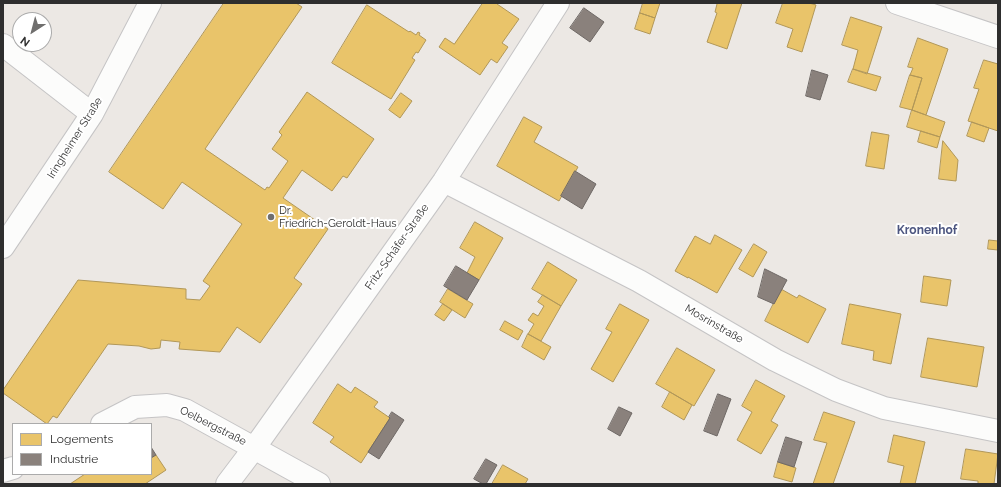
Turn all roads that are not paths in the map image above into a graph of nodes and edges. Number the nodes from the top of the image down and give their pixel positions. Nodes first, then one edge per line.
1 (150, 3) edge
2 (558, 3) edge
3 (897, 3) edge
4 (998, 37) edge
5 (3, 45) edge
6 (92, 114) junction
7 (444, 181) junction
8 (3, 247) edge
9 (104, 423) edge
10 (998, 431) edge
11 (255, 447) junction
12 (226, 484) edge
13 (319, 484) edge

1 - 6 street, Iringheimer Straße
2 - 7 street, Fritz-Schäfer-Straße
3 - 4 street
5 - 6 street
6 - 8 street, Iringheimer Straße
7 - 10 street, Mosrinstraße
7 - 11 street, Fritz-Schäfer-Straße
9 - 11 street, Oelbergstraße
11 - 12 street, Fritz-Schäfer-Straße
11 - 13 street, Oelbergstraße

